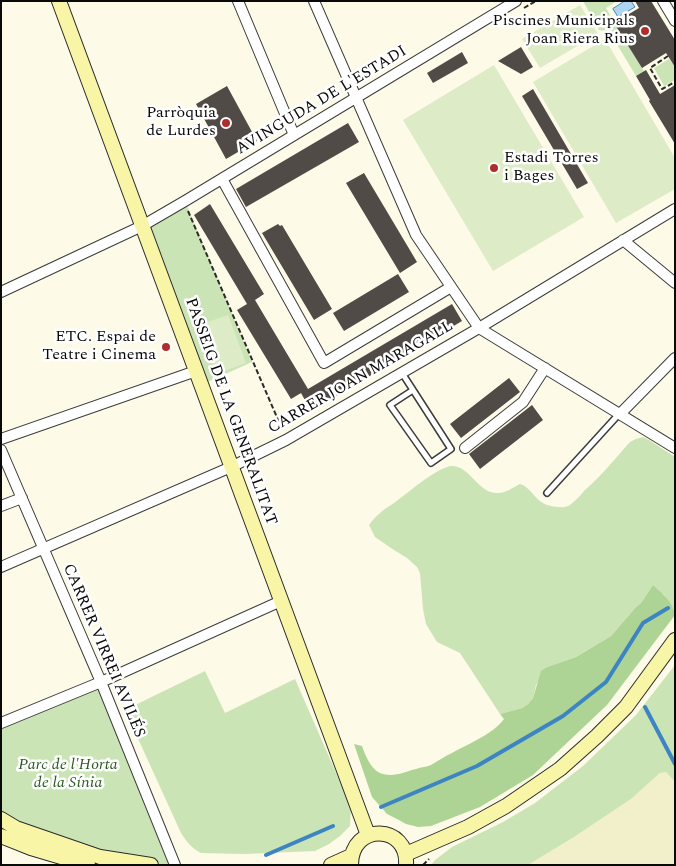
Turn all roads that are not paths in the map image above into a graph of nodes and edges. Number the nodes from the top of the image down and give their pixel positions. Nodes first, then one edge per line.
1 (59, 1) edge
2 (238, 1) edge
3 (314, 1) edge
4 (516, 1) edge
5 (665, 2) edge
6 (675, 21) edge
7 (356, 98) junction
8 (294, 135) junction
9 (222, 178) junction
10 (675, 209) edge
11 (142, 226) junction
12 (623, 240) junction
13 (675, 283) edge
14 (451, 287) junction
15 (1, 292) edge
16 (479, 328) junction
17 (675, 358) edge
18 (544, 368) junction
19 (196, 371) junction
20 (402, 372) junction
21 (412, 390) junction
22 (620, 414) junction
23 (1, 439) edge
24 (465, 448) dead end
25 (675, 448) edge
26 (1, 450) edge
27 (231, 467) junction
28 (547, 493) dead end
29 (22, 498) junction
30 (1, 506) edge
31 (44, 549) junction
32 (1, 568) edge
33 (281, 601) junction
34 (675, 640) edge
35 (101, 682) junction
36 (1, 723) edge
37 (1, 819) edge
38 (368, 835) junction
39 (1, 836) edge
40 (406, 859) edge
41 (351, 860) edge
42 (88, 865) edge
43 (151, 865) edge
44 (175, 865) edge
45 (331, 865) edge

1 - 11 street, PASSEIG DE LA GENERALITAT
2 - 8 street
3 - 7 street
4 - 7 street, AVINGUDA DE L'ESTADI
5 - 6 street
7 - 8 street, AVINGUDA DE L'ESTADI
7 - 14 street
8 - 9 street, AVINGUDA DE L'ESTADI
9 - 11 street, AVINGUDA DE L'ESTADI
9 - 14 street
10 - 12 street, CARRER JOAN MARAGALL
11 - 15 street, AVINGUDA DE L'ESTADI
11 - 19 street, PASSEIG DE LA GENERALITAT
12 - 13 street
12 - 16 street, CARRER JOAN MARAGALL
14 - 16 street
16 - 18 street
16 - 20 street, CARRER JOAN MARAGALL
17 - 22 street
18 - 22 street
18 - 24 street
19 - 23 street
19 - 27 street, PASSEIG DE LA GENERALITAT
20 - 21 lane
20 - 27 street, CARRER JOAN MARAGALL
21 - 21 lane
22 - 25 street
22 - 28 lane
26 - 29 street, CARRER VIRREI AVILÉS
27 - 31 street, CARRER JOAN MARAGALL
27 - 33 street, PASSEIG DE LA GENERALITAT
29 - 30 street
29 - 31 street, CARRER VIRREI AVILÉS
31 - 32 street, CARRER JOAN MARAGALL
31 - 35 street, CARRER VIRREI AVILÉS
33 - 35 street
33 - 38 street, PASSEIG DE LA GENERALITAT
34 - 40 street
35 - 36 street
35 - 44 street, CARRER VIRREI AVILÉS
37 - 43 street
38 - 40 street
38 - 41 street
39 - 42 street
41 - 45 street

